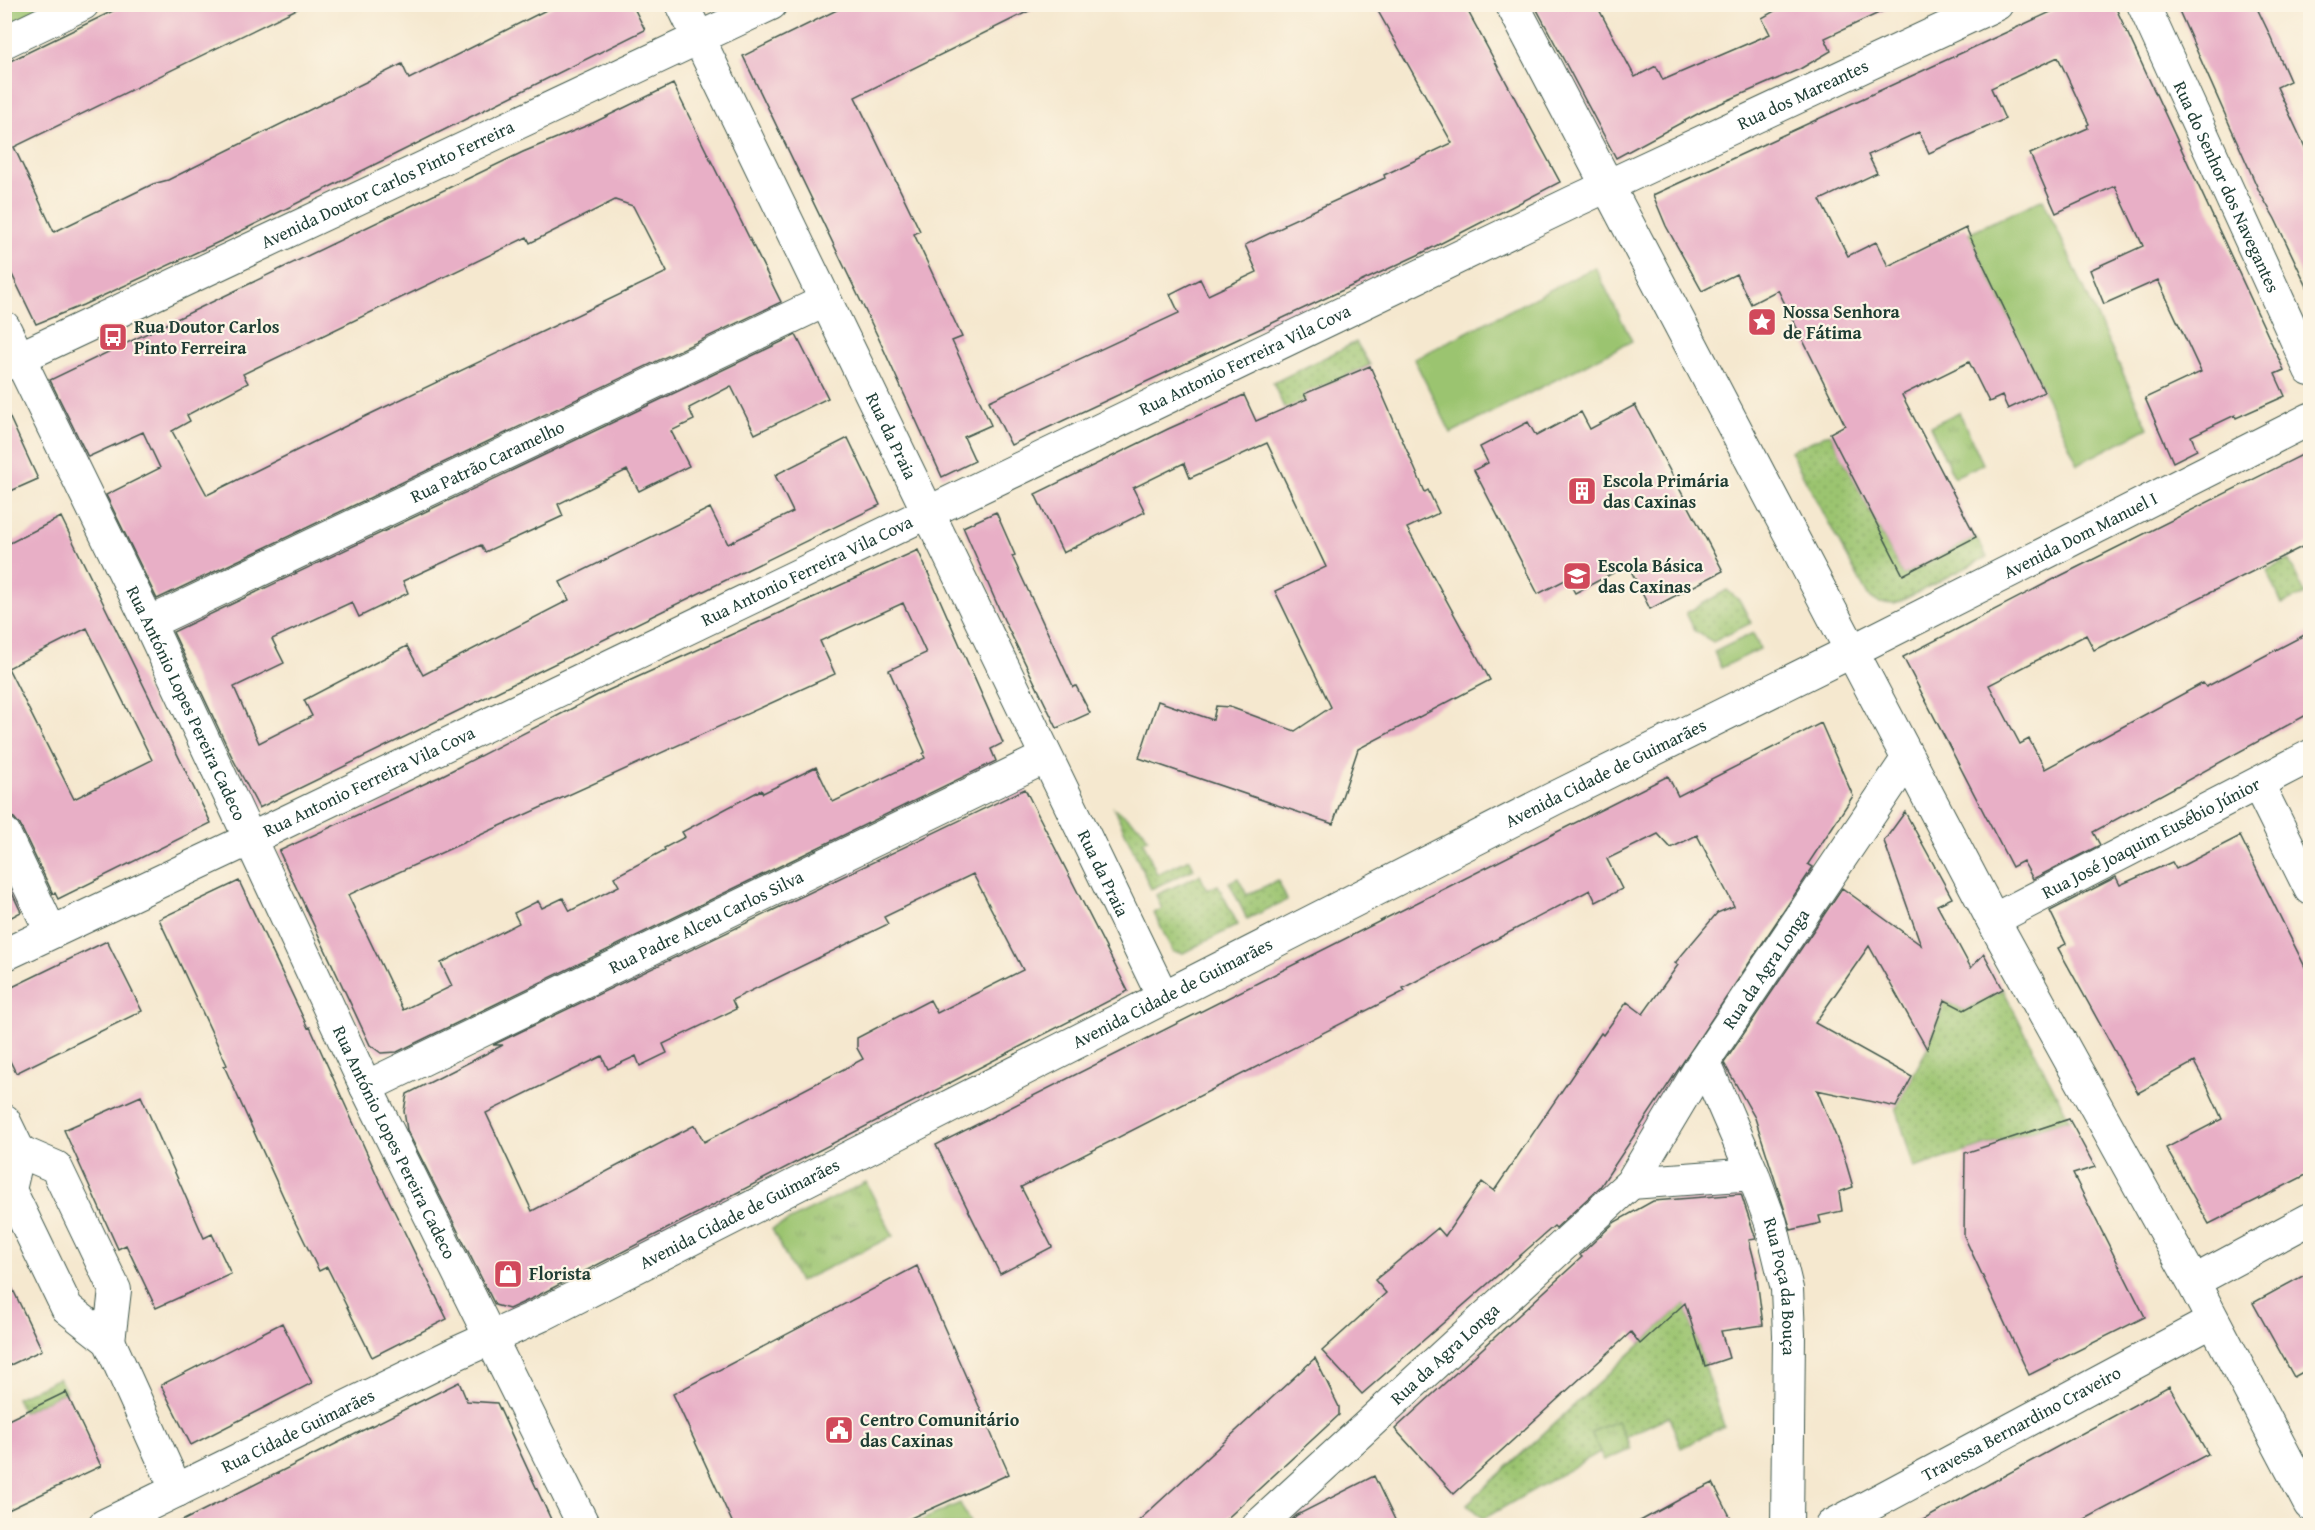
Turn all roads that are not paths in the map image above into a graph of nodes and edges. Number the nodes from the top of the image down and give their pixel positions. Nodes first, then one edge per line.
1 (83, 4) edge
2 (682, 4) edge
3 (771, 4) edge
4 (1512, 4) edge
5 (1997, 4) edge
6 (2143, 4) edge
7 (699, 38) junction
8 (4, 42) edge
9 (1608, 186) junction
10 (825, 302) junction
11 (4, 327) edge
12 (12, 362) edge
13 (2310, 370) edge
14 (2310, 419) edge
15 (928, 512) junction
16 (149, 623) junction
17 (1852, 651) junction
18 (2310, 756) edge
19 (1046, 757) junction
20 (1908, 758) junction
21 (2258, 784) junction
22 (4, 834) edge
23 (250, 839) junction
24 (2310, 889) edge
25 (1994, 920) junction
26 (51, 932) junction
27 (4, 955) edge
28 (1162, 997) junction
29 (1704, 1060) junction
30 (366, 1087) junction
31 (4, 1120) edge
32 (19, 1151) junction
33 (1753, 1174) junction
34 (1631, 1184) junction
35 (2310, 1219) edge
36 (2193, 1282) junction
37 (2213, 1321) junction
38 (492, 1338) junction
39 (109, 1341) junction
40 (177, 1491) junction
41 (2310, 1504) edge
42 (1267, 1522) edge
43 (104, 1526) edge
44 (584, 1526) edge
45 (1787, 1526) edge
46 (1831, 1526) edge

1 - 8 street
2 - 7 street, Rua da Praia
3 - 7 street, Avenida Doutor Carlos Pinto Ferreira
4 - 9 street
5 - 9 street, Rua dos Mareantes
6 - 13 street, Rua do Senhor dos Navegantes
7 - 10 street, Rua da Praia
7 - 12 street, Avenida Doutor Carlos Pinto Ferreira
9 - 15 street, Rua Antonio Ferreira Vila Cova
9 - 17 street
10 - 15 street, Rua da Praia
10 - 16 street, Rua Patrão Caramelho
11 - 12 street, Rua António Lopes Pereira Cadeco
12 - 16 street, Rua António Lopes Pereira Cadeco
14 - 17 street, Avenida Dom Manuel I
15 - 19 street, Rua da Praia
15 - 23 street, Rua Antonio Ferreira Vila Cova
16 - 23 street, Rua António Lopes Pereira Cadeco
17 - 20 street
17 - 28 street, Avenida Cidade de Guimarães
18 - 21 street, Rua José Joaquim Eusébio Júnior
19 - 28 street, Rua da Praia
19 - 30 street, Rua Padre Alceu Carlos Silva
20 - 25 street
20 - 29 street, Rua da Agra Longa
21 - 24 street
21 - 25 street, Rua José Joaquim Eusébio Júnior
22 - 26 street
23 - 26 street, Rua Antonio Ferreira Vila Cova
23 - 30 street, Rua António Lopes Pereira Cadeco
25 - 36 street
26 - 27 street, Rua Antonio Ferreira Vila Cova
28 - 38 street, Avenida Cidade de Guimarães
29 - 33 street, Rua Poça da Bouça
29 - 34 street, Rua da Agra Longa
30 - 38 street, Rua António Lopes Pereira Cadeco
31 - 32 street
32 - 39 street
32 - 39 street
33 - 34 street
33 - 45 street, Rua Poça da Bouça
34 - 42 street, Rua da Agra Longa
35 - 36 street
36 - 37 street
37 - 41 street
37 - 46 street, Travessa Bernardino Craveiro
38 - 40 street, Rua Cidade Guimarães
38 - 44 street, Rua António Lopes Pereira Cadeco
39 - 40 street
40 - 43 street, Rua Cidade Guimarães

